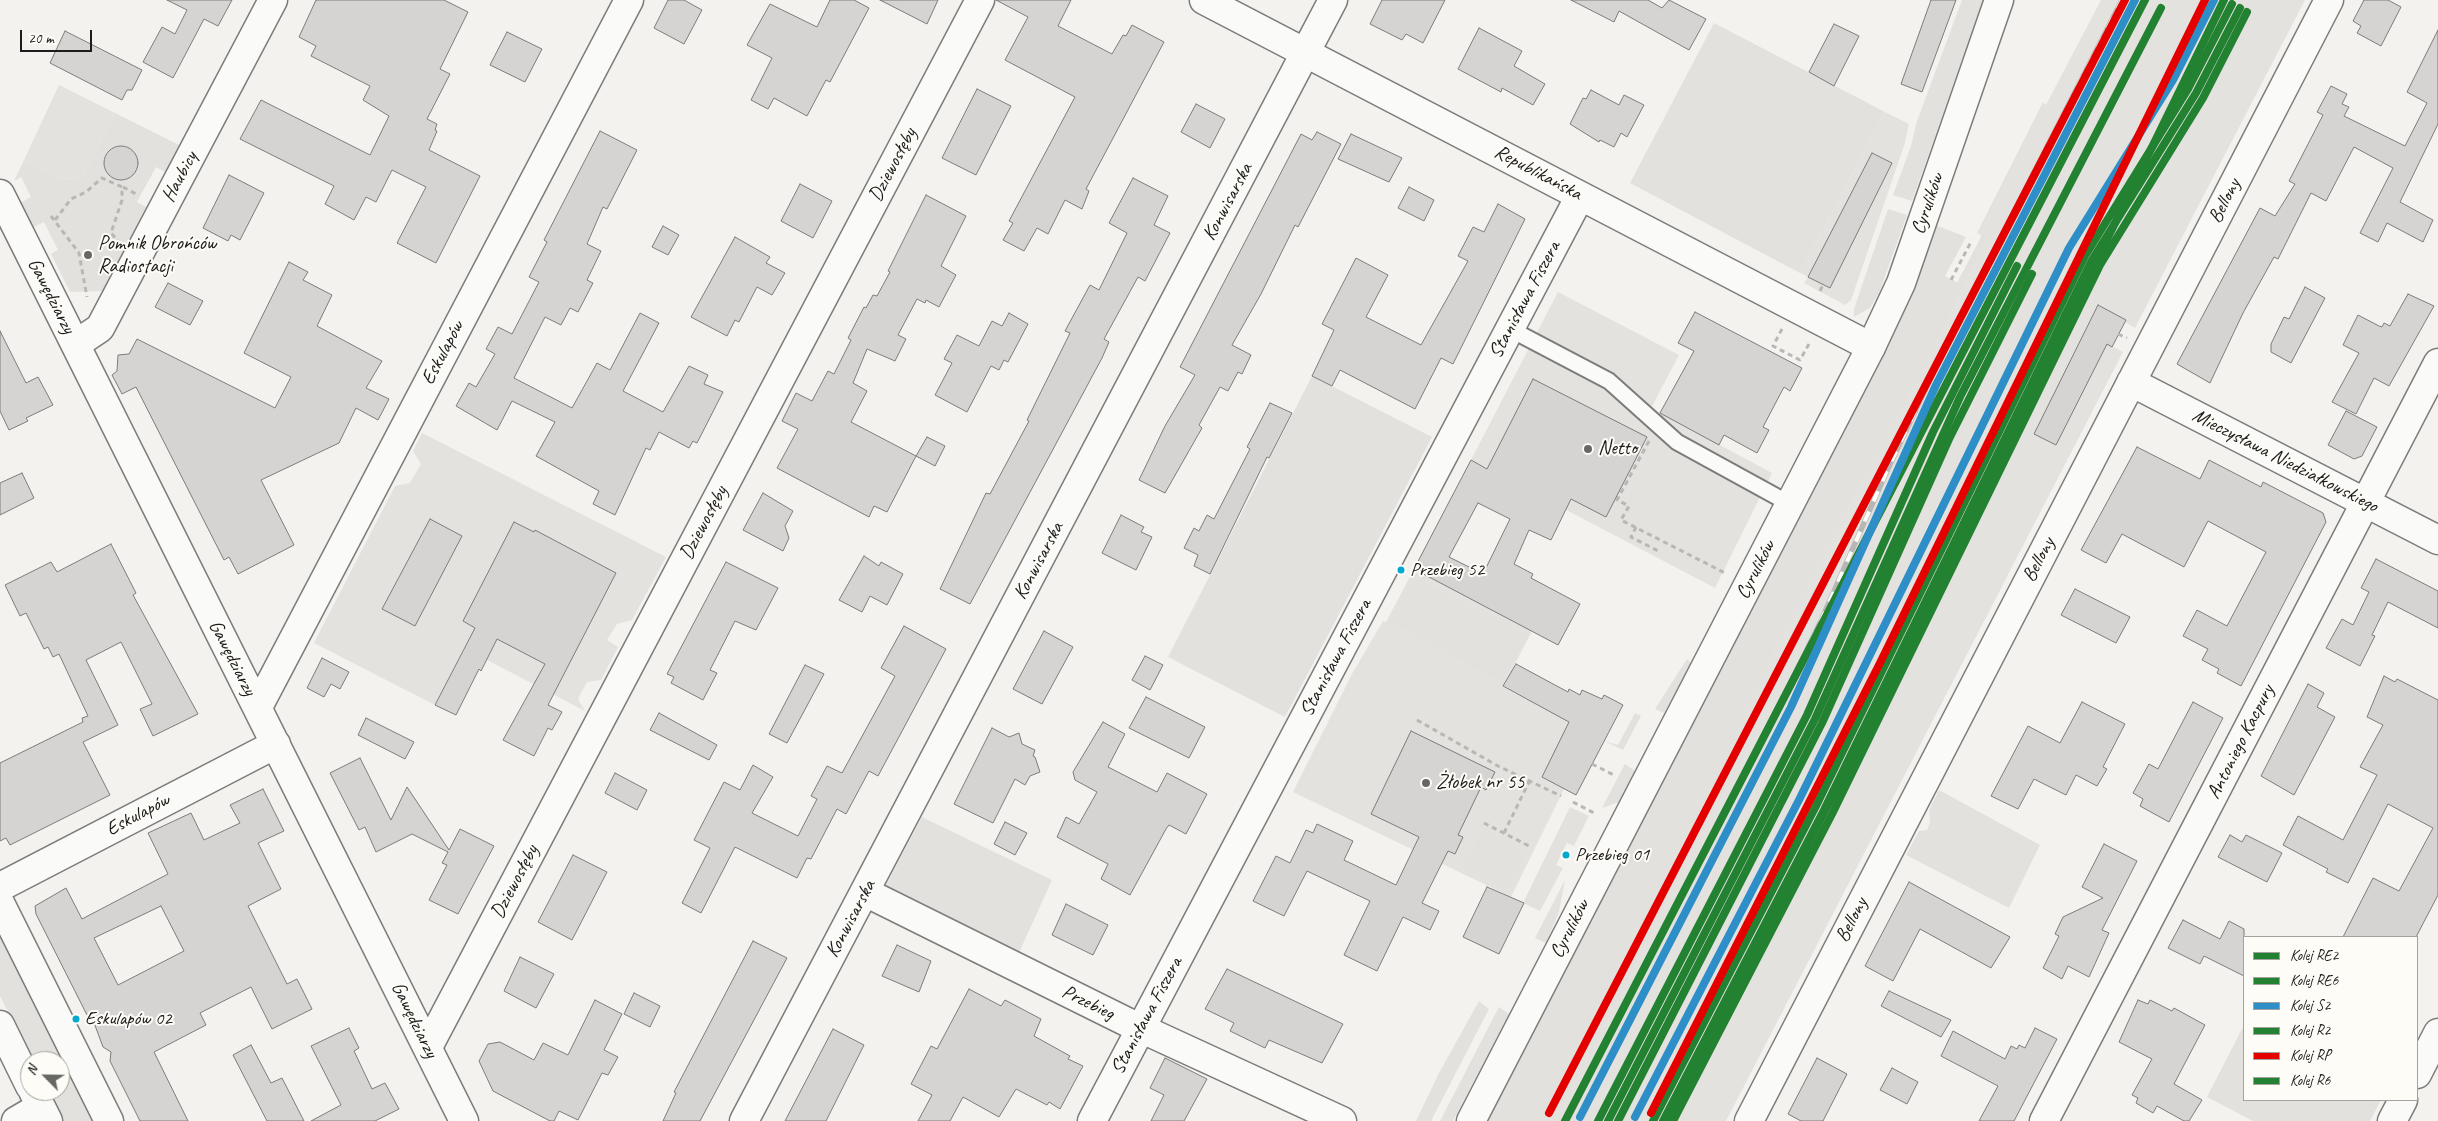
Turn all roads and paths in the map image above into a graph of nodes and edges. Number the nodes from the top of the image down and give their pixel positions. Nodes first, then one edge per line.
1 (273, 0) edge
2 (629, 0) edge
3 (980, 0) edge
4 (1204, 0) edge
5 (1333, 0) edge
6 (1999, 0) edge
7 (2329, 0) edge
8 (1306, 52) junction
9 (122, 187) junction
10 (0, 194) edge
11 (136, 194) dead end
12 (1580, 196) junction
13 (52, 216) dead end
14 (55, 220) junction
15 (1972, 240) dead end
16 (122, 244) dead end
17 (1951, 280) dead end
18 (89, 302) dead end
19 (1782, 328) dead end
20 (1510, 329) junction
21 (1810, 343) dead end
22 (76, 344) junction
23 (1871, 347) junction
24 (2438, 363) edge
25 (2131, 382) junction
26 (1664, 431) junction
27 (2365, 503) junction
28 (1790, 504) junction
29 (1636, 527) junction
30 (2438, 540) edge
31 (1660, 552) dead end
32 (1727, 574) dead end
33 (258, 707) junction
34 (1417, 720) dead end
35 (276, 744) junction
36 (1592, 764) dead end
37 (1616, 776) dead end
38 (1529, 782) junction
39 (1560, 796) dead end
40 (1573, 802) dead end
41 (1596, 814) dead end
42 (1484, 823) dead end
43 (1504, 833) junction
44 (1529, 846) dead end
45 (0, 887) edge
46 (865, 892) junction
47 (0, 903) edge
48 (0, 1025) edge
49 (1141, 1027) junction
50 (2438, 1033) edge
51 (428, 1047) junction
52 (20, 1065) edge
53 (2418, 1072) edge
54 (38, 1101) edge
55 (2402, 1101) edge
56 (16, 1121) edge
57 (109, 1121) edge
58 (464, 1121) edge
59 (744, 1121) edge
60 (1092, 1121) edge
61 (1342, 1121) edge
62 (1471, 1121) edge
63 (1748, 1121) edge
64 (2044, 1121) edge
65 (2392, 1121) edge

1 - 22 street, Haubicy
2 - 33 street, Eskulapów
3 - 51 street, Dziewosłęby
4 - 8 street, Republikańska
5 - 8 street, Konwisarska
6 - 23 street, Cyrulików
7 - 25 street, Bellony
8 - 12 street, Republikańska
8 - 46 street, Konwisarska
9 - 11 path
9 - 14 path
9 - 16 path
10 - 22 street, Gawędziarzy
12 - 20 street, Stanisława Fiszera
12 - 23 street, Republikańska
13 - 14 path
14 - 18 path
15 - 17 path
19 - 21 path
20 - 26 lane
20 - 49 street, Stanisława Fiszera
22 - 33 street, Gawędziarzy
23 - 28 street, Cyrulików
24 - 27 street, Antoniego Kacpury
25 - 27 street, Mieczysława Niedziałkowskiego
25 - 63 street, Bellony
26 - 28 lane
26 - 29 path
27 - 30 street, Mieczysława Niedziałkowskiego
27 - 64 street, Antoniego Kacpury
28 - 62 street, Cyrulików
29 - 31 path
29 - 32 path
33 - 35 street, Gawędziarzy
34 - 38 path
35 - 45 street, Eskulapów
35 - 51 street, Gawędziarzy
36 - 37 path
38 - 39 path
38 - 43 path
40 - 41 path
42 - 43 path
43 - 44 path
46 - 49 street, Przebieg
46 - 59 street, Konwisarska
47 - 57 street
48 - 52 street
49 - 60 street, Stanisława Fiszera
49 - 61 street, Przebieg
50 - 53 street
51 - 58 street, Gawędziarzy
54 - 56 street
55 - 65 street

